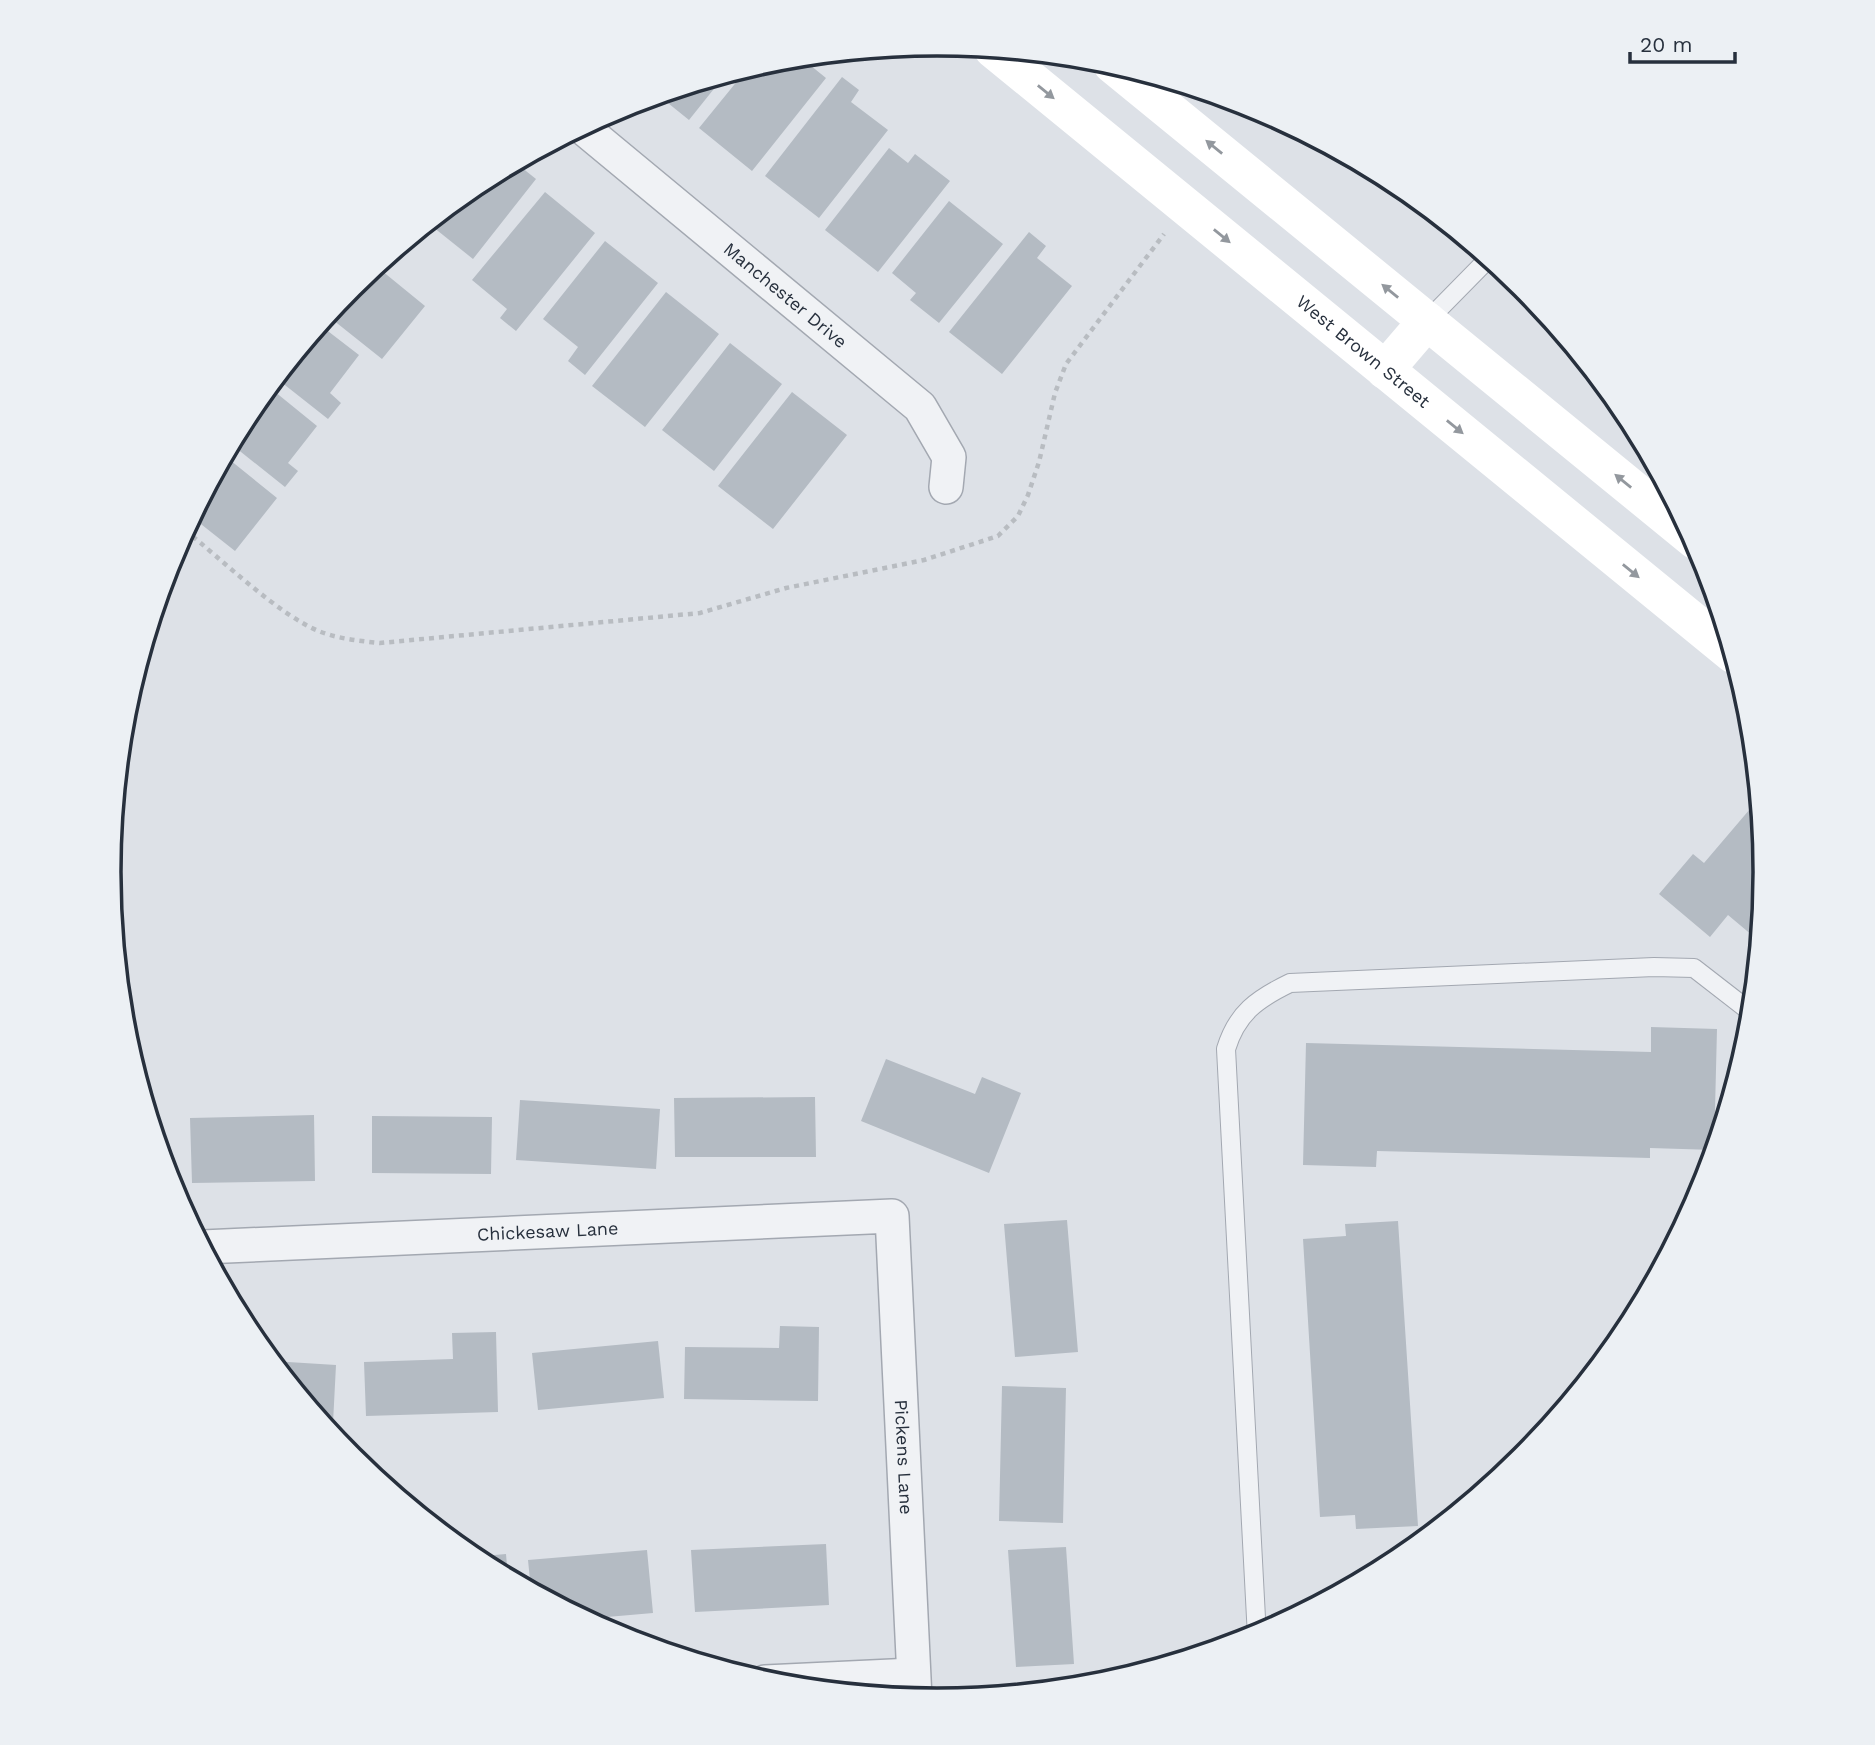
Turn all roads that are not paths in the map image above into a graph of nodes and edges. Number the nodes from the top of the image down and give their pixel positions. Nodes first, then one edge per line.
1 (1006, 59) edge
2 (1132, 80) edge
3 (590, 134) edge
4 (1482, 265) edge
5 (1427, 321) junction
6 (1385, 369) junction
7 (946, 487) dead end
8 (1676, 525) edge
9 (1721, 644) edge
10 (1742, 1006) edge
11 (892, 1216) joint
12 (212, 1247) edge
13 (1256, 1624) edge
14 (867, 1685) edge
15 (914, 1687) edge

1 -> 6 main road, West Brown Street
5 -> 2 main road
3 - 7 street, Manchester Drive
4 - 5 lane
5 - 6 main road
8 -> 5 main road
6 -> 9 main road, West Brown Street
10 - 13 lane
11 - 12 street, Chickesaw Lane
11 - 15 street, Pickens Lane
14 - 15 street

